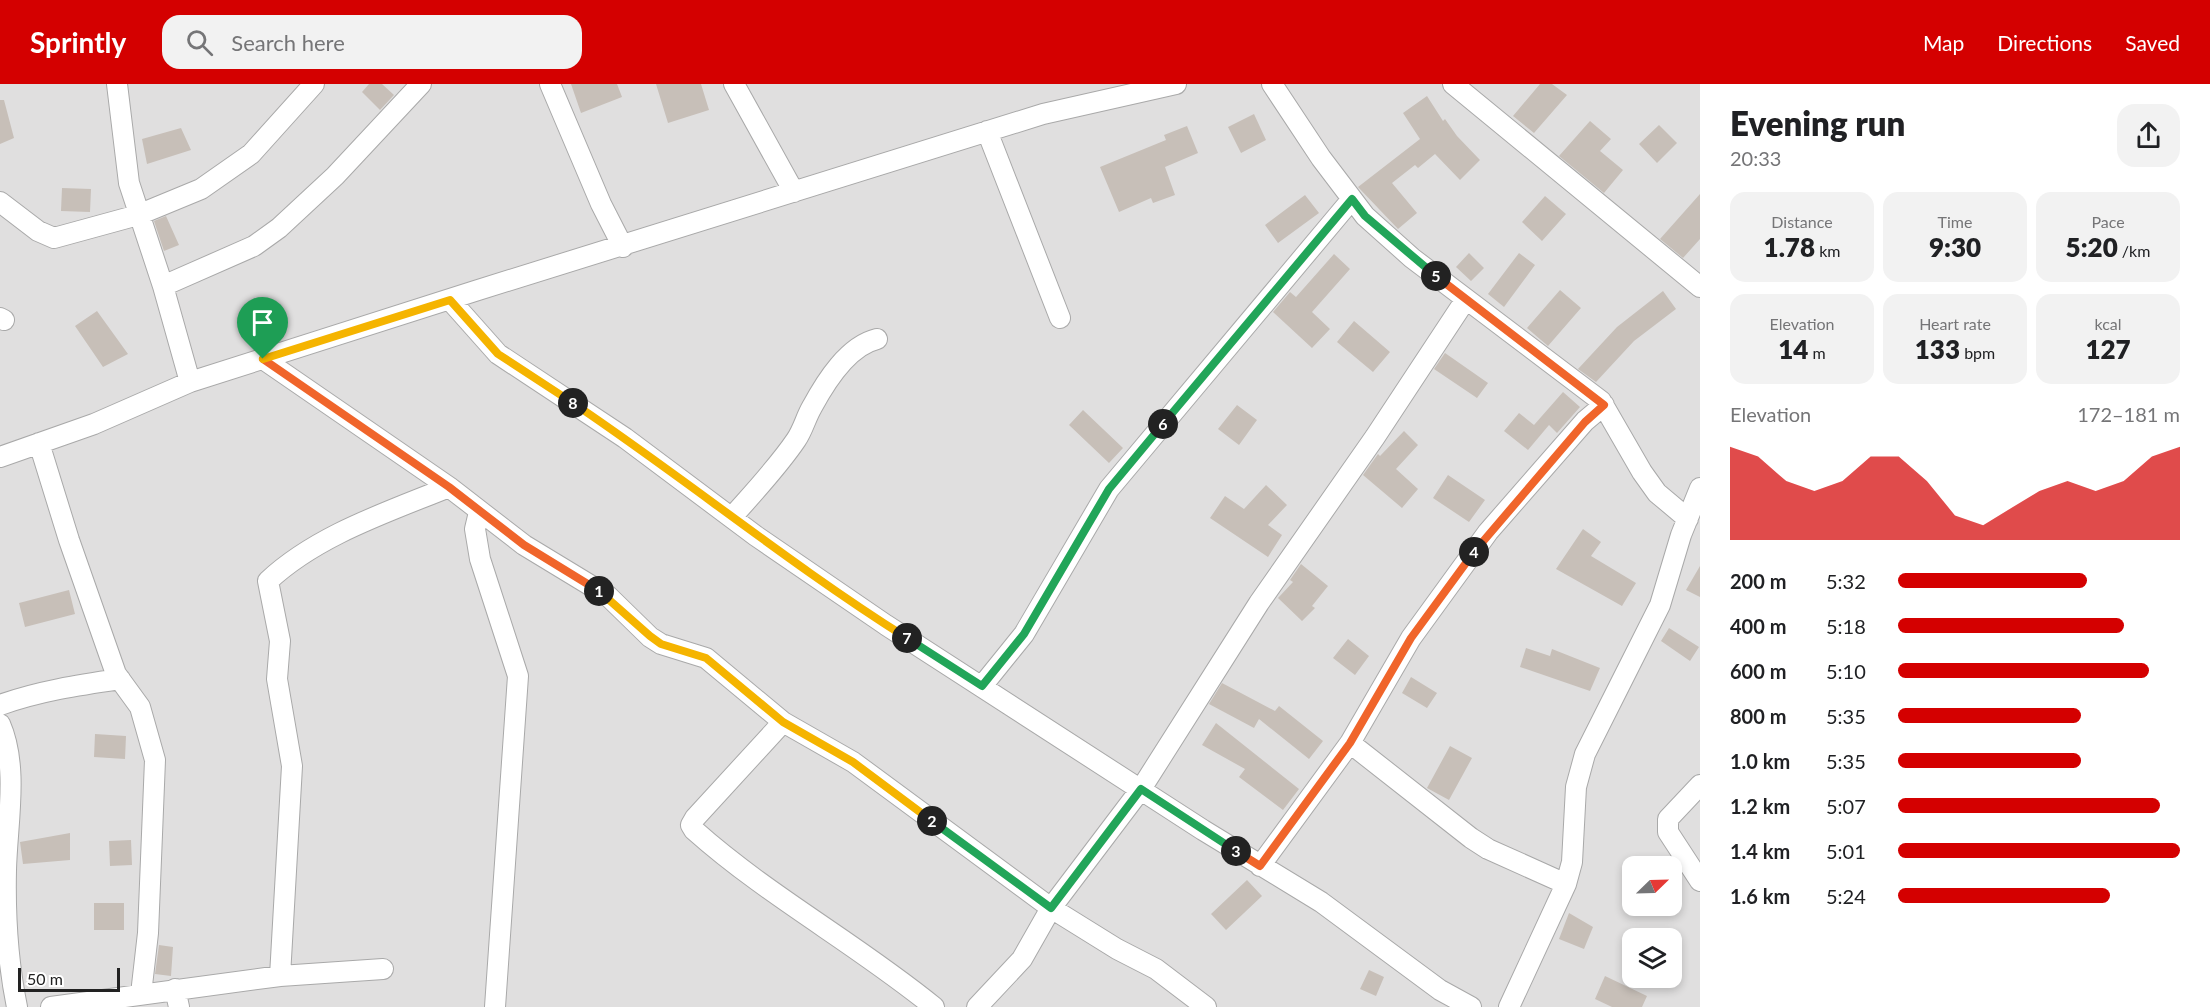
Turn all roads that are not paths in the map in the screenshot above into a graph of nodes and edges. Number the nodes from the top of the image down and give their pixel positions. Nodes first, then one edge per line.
1 (117, 84) edge
2 (314, 84) edge
3 (421, 84) edge
4 (550, 84) edge
5 (734, 84) edge
6 (1176, 84) edge
7 (1272, 84) edge
8 (1454, 84) edge
9 (987, 131) junction
10 (794, 192) junction
11 (1352, 199) junction
12 (0, 202) edge
13 (138, 215) junction
14 (623, 247) junction
15 (163, 286) junction
16 (1700, 288) edge
17 (1466, 299) junction
18 (450, 300) junction
19 (1060, 318) dead end
20 (878, 339) dead end
21 (263, 359) junction
22 (190, 382) junction
23 (1604, 405) junction
24 (39, 443) junction
25 (0, 457) edge
26 (449, 487) junction
27 (1700, 488) edge
28 (479, 512) junction
29 (732, 517) junction
30 (1688, 519) junction
31 (120, 679) junction
32 (982, 686) junction
33 (0, 705) edge
34 (783, 722) junction
35 (0, 724) edge
36 (1350, 743) junction
37 (1700, 785) edge
38 (1141, 789) junction
39 (1260, 866) junction
40 (3, 873) edge
41 (1700, 881) edge
42 (1566, 884) junction
43 (1051, 908) junction
44 (383, 969) dead end
45 (280, 976) junction
46 (141, 994) junction
47 (177, 998) edge
48 (16, 1007) edge
49 (51, 1007) edge
50 (495, 1007) edge
51 (934, 1007) edge
52 (977, 1007) edge
53 (1206, 1007) edge
54 (1471, 1007) edge
55 (1509, 1007) edge

1 - 13 street
2 - 13 street
3 - 15 street
4 - 14 street
5 - 10 street
6 - 9 street
7 - 11 street
8 - 16 street
9 - 10 street
9 - 19 street
10 - 14 street
11 - 17 street
11 - 32 street
12 - 13 street
13 - 15 street
14 - 18 street
15 - 22 street
17 - 23 street
17 - 38 street
18 - 21 street
18 - 29 street
20 - 29 street
21 - 22 street
21 - 26 street
22 - 24 street
23 - 30 street
23 - 36 street
24 - 25 street
24 - 31 street
26 - 28 street
26 - 45 street
27 - 30 street
28 - 34 street
28 - 50 street
29 - 32 street
30 - 42 street
31 - 33 street
31 - 46 street
32 - 38 street
34 - 43 street
34 - 51 street
35 - 40 street
36 - 39 street
36 - 42 street
37 - 41 street
38 - 39 street
38 - 43 street
39 - 54 street
40 - 48 street
42 - 55 street
43 - 52 street
43 - 53 street
44 - 45 street
45 - 47 street
46 - 47 street
46 - 49 street

